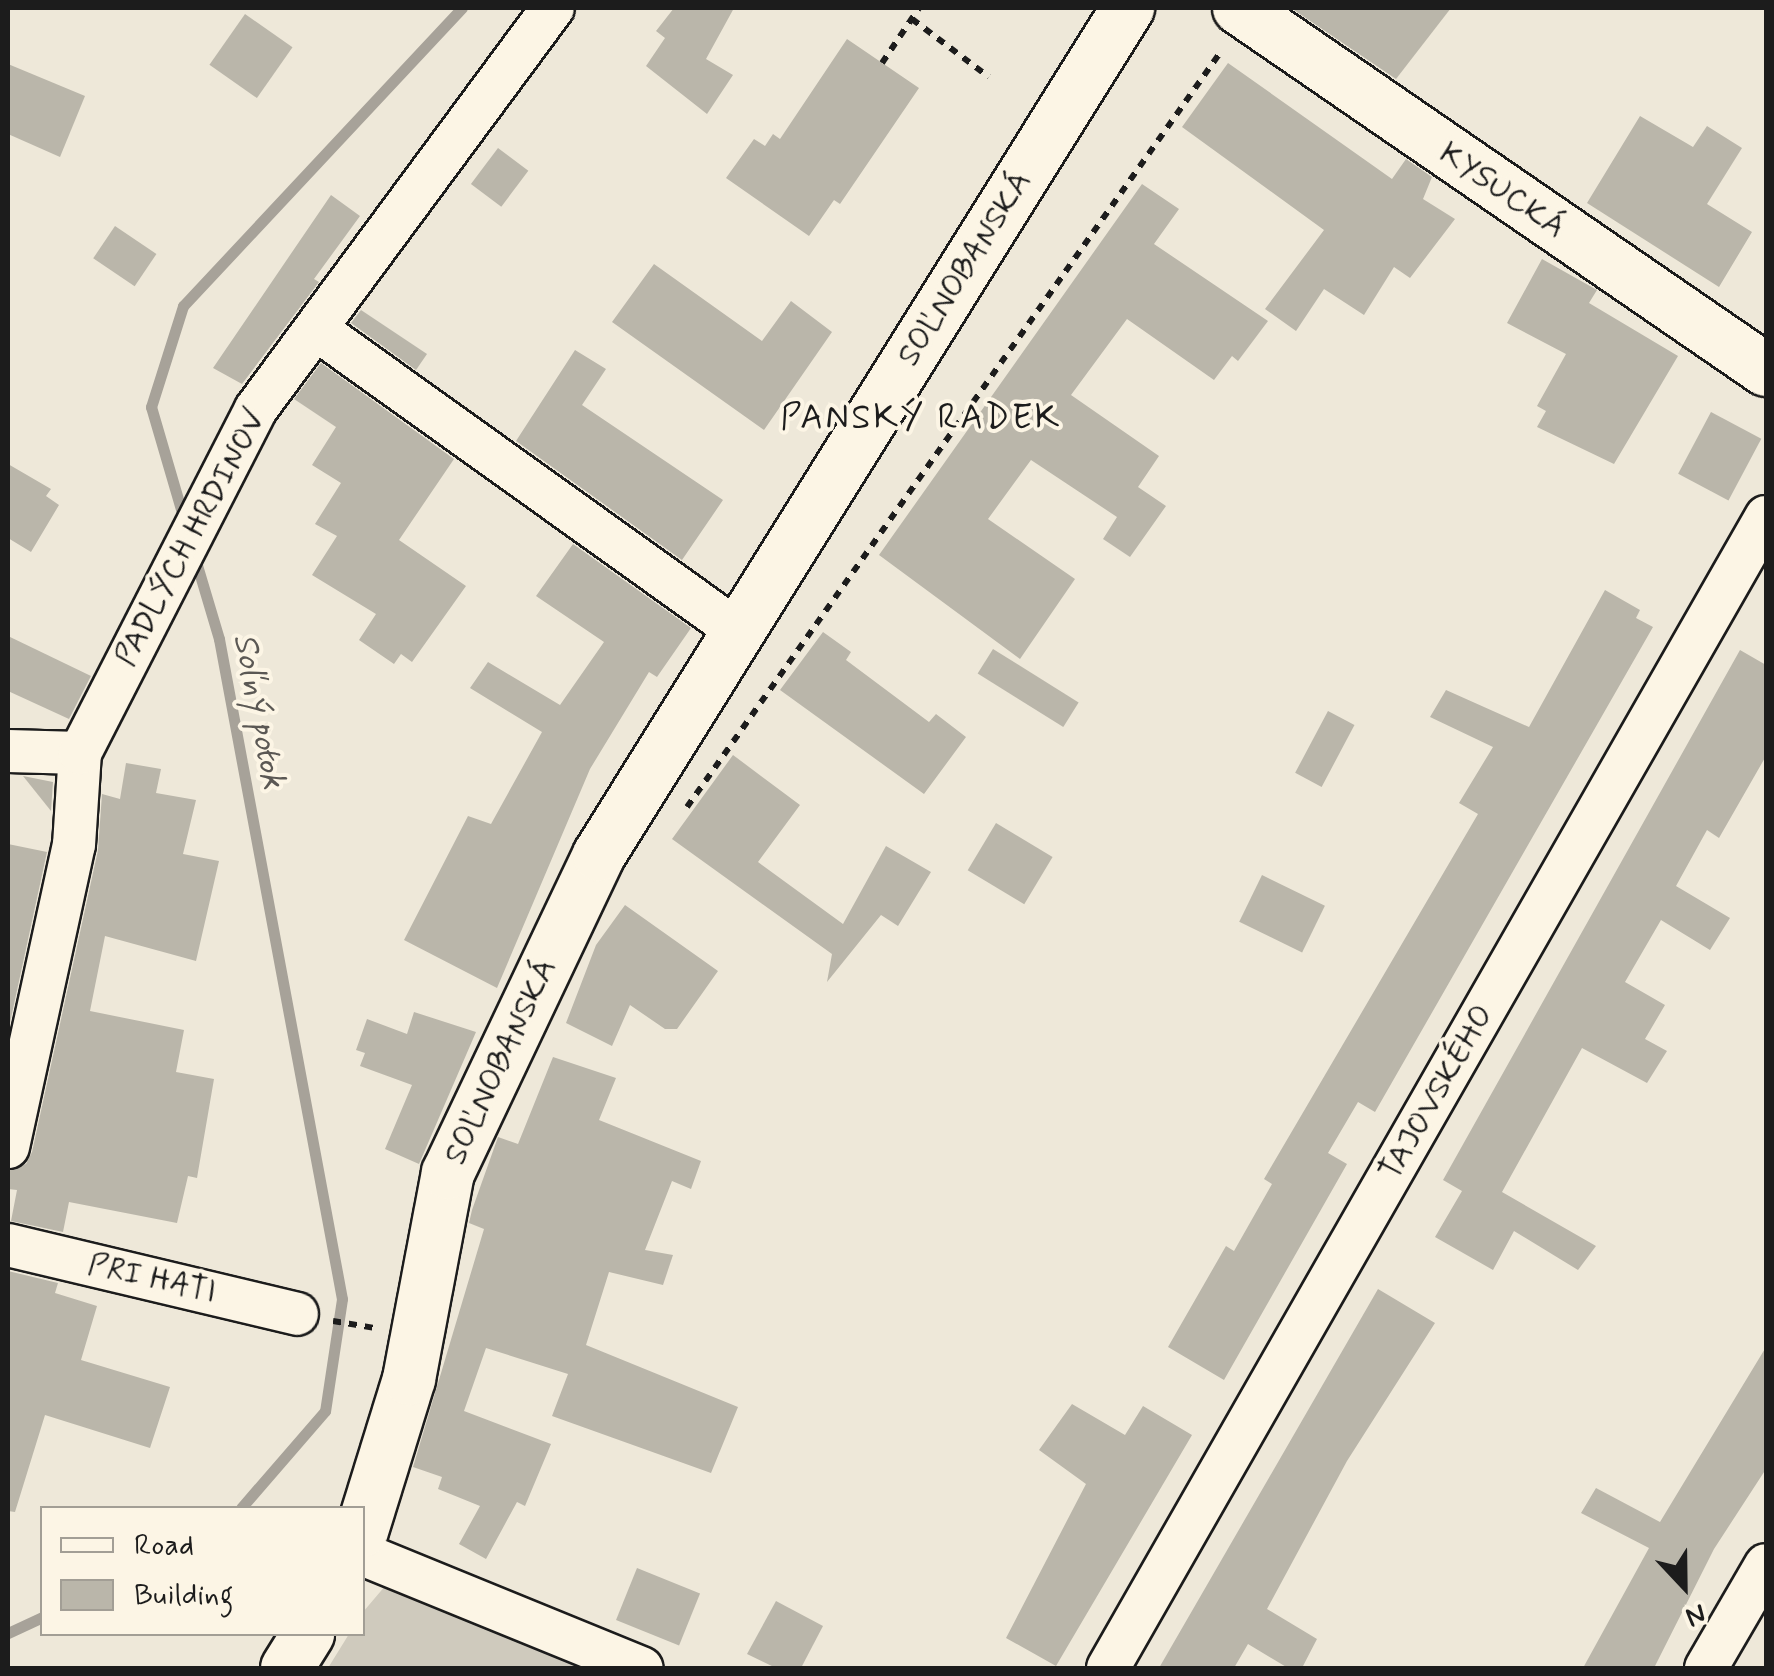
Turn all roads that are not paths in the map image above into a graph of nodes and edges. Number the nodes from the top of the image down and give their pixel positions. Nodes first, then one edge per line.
1 (553, 8) edge
2 (1128, 8) edge
3 (1243, 11) edge
4 (316, 329) junction
5 (1766, 370) edge
6 (1766, 517) edge
7 (738, 631) junction
8 (8, 751) edge
9 (80, 753) junction
10 (8, 1147) edge
11 (8, 1245) edge
12 (297, 1314) dead end
13 (365, 1521) edge
14 (365, 1555) edge
15 (1766, 1565) edge
16 (307, 1636) edge
17 (288, 1668) edge
18 (642, 1668) edge
19 (1108, 1668) edge
20 (1706, 1668) edge

1 - 4 street, PADLÝCH HRDINOV
2 - 7 street, SOĽNOBANSKÁ
3 - 5 street, KYSUCKÁ
4 - 7 street
4 - 9 street, PADLÝCH HRDINOV
6 - 19 street, TAJOVSKÉHO
7 - 13 street, SOĽNOBANSKÁ
8 - 9 street
9 - 10 street, PADLÝCH HRDINOV
11 - 12 street, PRI HATI
14 - 18 street
15 - 20 street
16 - 17 street

